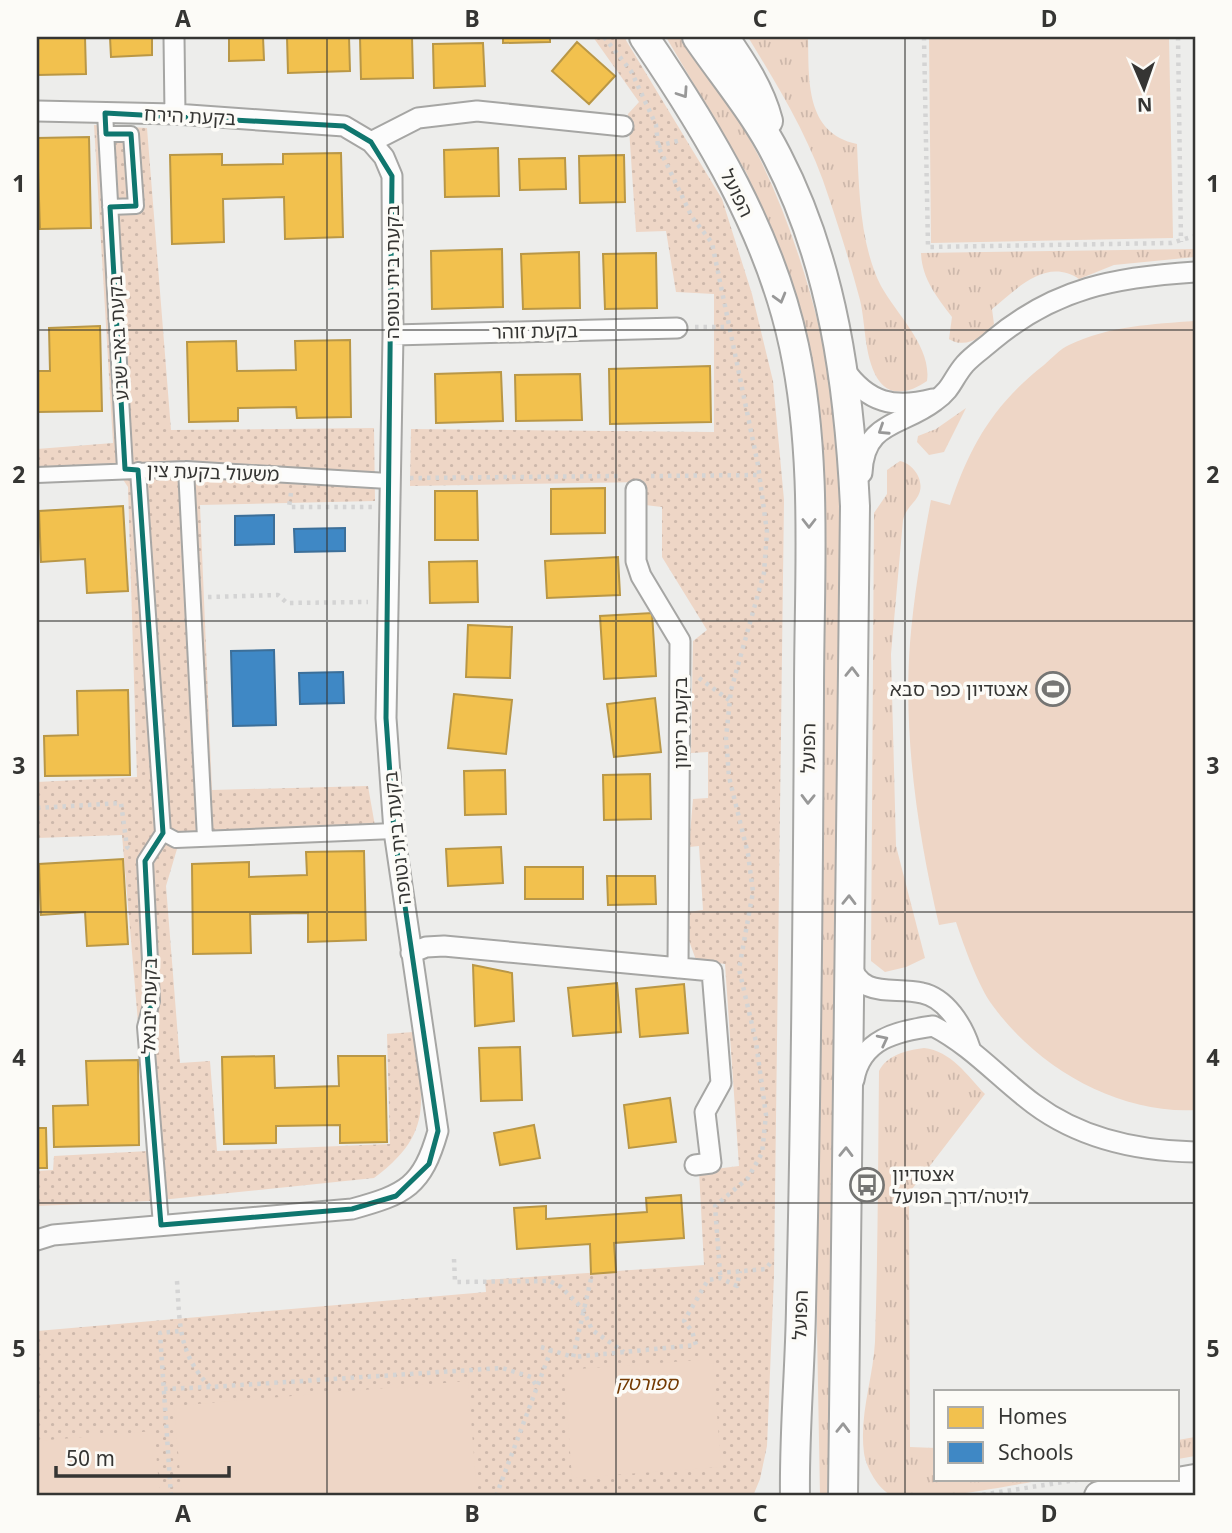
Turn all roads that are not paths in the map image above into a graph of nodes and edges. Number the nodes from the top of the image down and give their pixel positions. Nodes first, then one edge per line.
1 (174, 37) edge
2 (644, 37) edge
3 (697, 37) edge
4 (724, 37) edge
5 (37, 111) edge
6 (105, 113) junction
7 (175, 114) junction
8 (623, 125) dead end
9 (344, 126) joint
10 (106, 134) junction
11 (371, 142) junction
12 (776, 154) junction
13 (110, 207) junction
14 (1195, 272) edge
15 (677, 328) road end
16 (393, 334) junction
17 (844, 369) junction
18 (941, 397) junction
19 (186, 469) junction
20 (131, 470) junction
21 (37, 475) edge
22 (388, 481) junction
23 (640, 481) road end
24 (855, 506) junction
25 (394, 831) junction
26 (163, 833) junction
27 (205, 838) junction
28 (411, 953) junction
29 (848, 956) junction
30 (678, 968) junction
31 (970, 1048) junction
32 (847, 1119) junction
33 (1195, 1152) edge
34 (695, 1165) dead end
35 (161, 1225) junction
36 (38, 1239) edge
37 (794, 1457) junction
38 (842, 1465) junction
39 (1195, 1479) edge
40 (777, 1496) edge
41 (795, 1496) edge
42 (843, 1496) edge
43 (864, 1496) edge
44 (1099, 1496) edge

1 - 7 street
2 -> 37 main road, הפועל
3 - 12 main road
4 - 12 main road
5 - 6 street, בקעת הירח
6 - 7 street, בקעת הירח
6 - 10 street, בקעת באר שבע
7 - 9 street, בקעת הירח
8 - 11 street
9 - 11 street, בקעת בית נטופה
10 - 13 street, בקעת באר שבע
10 - 13 street
11 - 16 street, בקעת בית נטופה
12 - 17 main road
13 - 20 street, בקעת באר שבע
14 - 18 street
15 - 16 street, בקעת זוהר
16 - 22 street, בקעת בית נטופה
17 - 18 street
17 - 24 main road
18 -> 24 street
19 - 20 street, משעול בקעת צין
19 - 22 street, משעול בקעת צין
19 - 27 street
20 - 21 street, משעול בקעת צין
20 - 26 street
22 - 25 street, בקעת בית נטופה
23 - 30 street, בקעת רימון
29 -> 24 main road
25 - 27 street
25 - 28 street, בקעת בית נטופה
26 - 27 street
26 - 35 street, בקעת יבנאל
28 - 30 street
28 - 35 street, בקעת בית נטופה
29 - 31 street
29 - 32 main road
30 - 34 street
32 -> 31 street
31 - 33 street
38 -> 32 main road
35 - 36 street, בקעת בית נטופה
37 - 40 main road
37 - 41 main road, הפועל
38 - 42 main road
38 - 43 main road
39 - 44 main road

